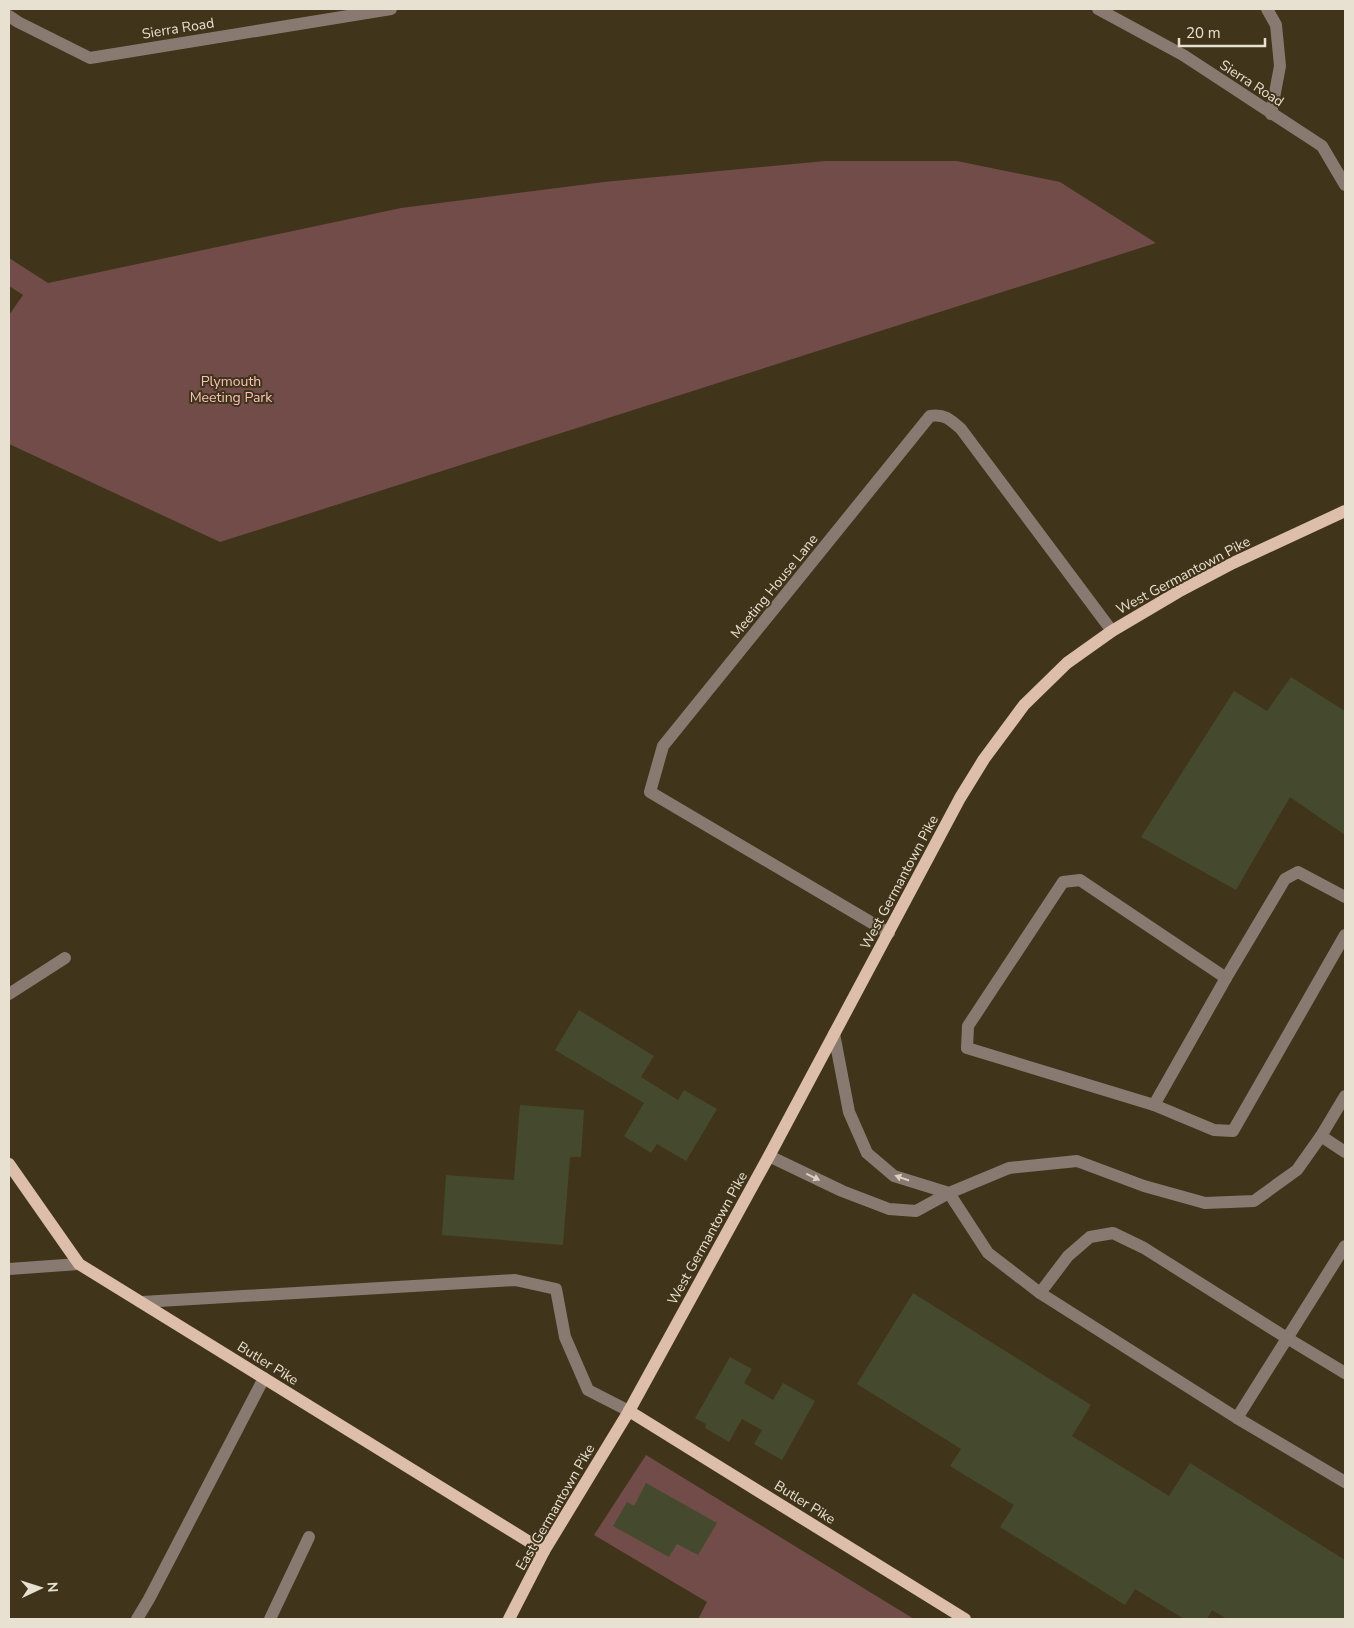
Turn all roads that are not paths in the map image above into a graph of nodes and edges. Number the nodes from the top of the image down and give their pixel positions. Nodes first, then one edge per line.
1 (391, 9) edge
2 (1098, 9) edge
3 (1268, 9) edge
4 (9, 16) edge
5 (1271, 114) junction
6 (1345, 185) edge
7 (1345, 511) edge
8 (1112, 631) junction
9 (1345, 897) edge
10 (888, 933) junction
11 (1345, 935) edge
12 (65, 958) dead end
13 (1226, 978) junction
14 (9, 994) edge
15 (834, 1034) junction
16 (1345, 1096) edge
17 (1154, 1105) junction
18 (1321, 1136) junction
19 (1345, 1152) edge
20 (769, 1156) junction
21 (9, 1164) edge
22 (949, 1193) junction
23 (1343, 1254) edge
24 (80, 1264) junction
25 (9, 1269) edge
26 (1040, 1293) junction
27 (142, 1302) junction
28 (1287, 1338) junction
29 (1345, 1372) edge
30 (264, 1378) junction
31 (629, 1411) junction
32 (1237, 1418) junction
33 (1345, 1482) edge
34 (309, 1537) dead end
35 (544, 1551) junction
36 (137, 1619) edge
37 (270, 1619) edge
38 (509, 1619) edge
39 (965, 1619) edge

1 - 4 street, Sierra Road
2 - 5 street, Sierra Road
3 - 5 street
5 - 6 street, Sierra Road
7 - 8 main road, West Germantown Pike
8 - 10 main road, West Germantown Pike
8 - 10 street, Meeting House Lane
9 - 13 street
10 - 15 main road, West Germantown Pike
11 - 17 street
12 - 14 street
13 - 17 street
13 - 17 street
15 - 20 main road, West Germantown Pike
22 -> 15 street
16 - 18 street
18 - 19 street
18 - 22 street
20 -> 22 street
20 - 31 main road, West Germantown Pike
21 - 24 main road, Butler Pike
22 - 26 street
23 - 28 street
24 - 25 street
24 - 27 main road, Butler Pike
26 - 28 street
26 - 32 street
27 - 30 main road, Butler Pike
27 - 31 street
28 - 29 street
28 - 32 street
30 - 35 main road, Butler Pike
30 - 36 street
31 - 35 main road, East Germantown Pike
31 - 39 main road, Butler Pike
32 - 33 street
34 - 37 street
35 - 38 main road, East Germantown Pike

